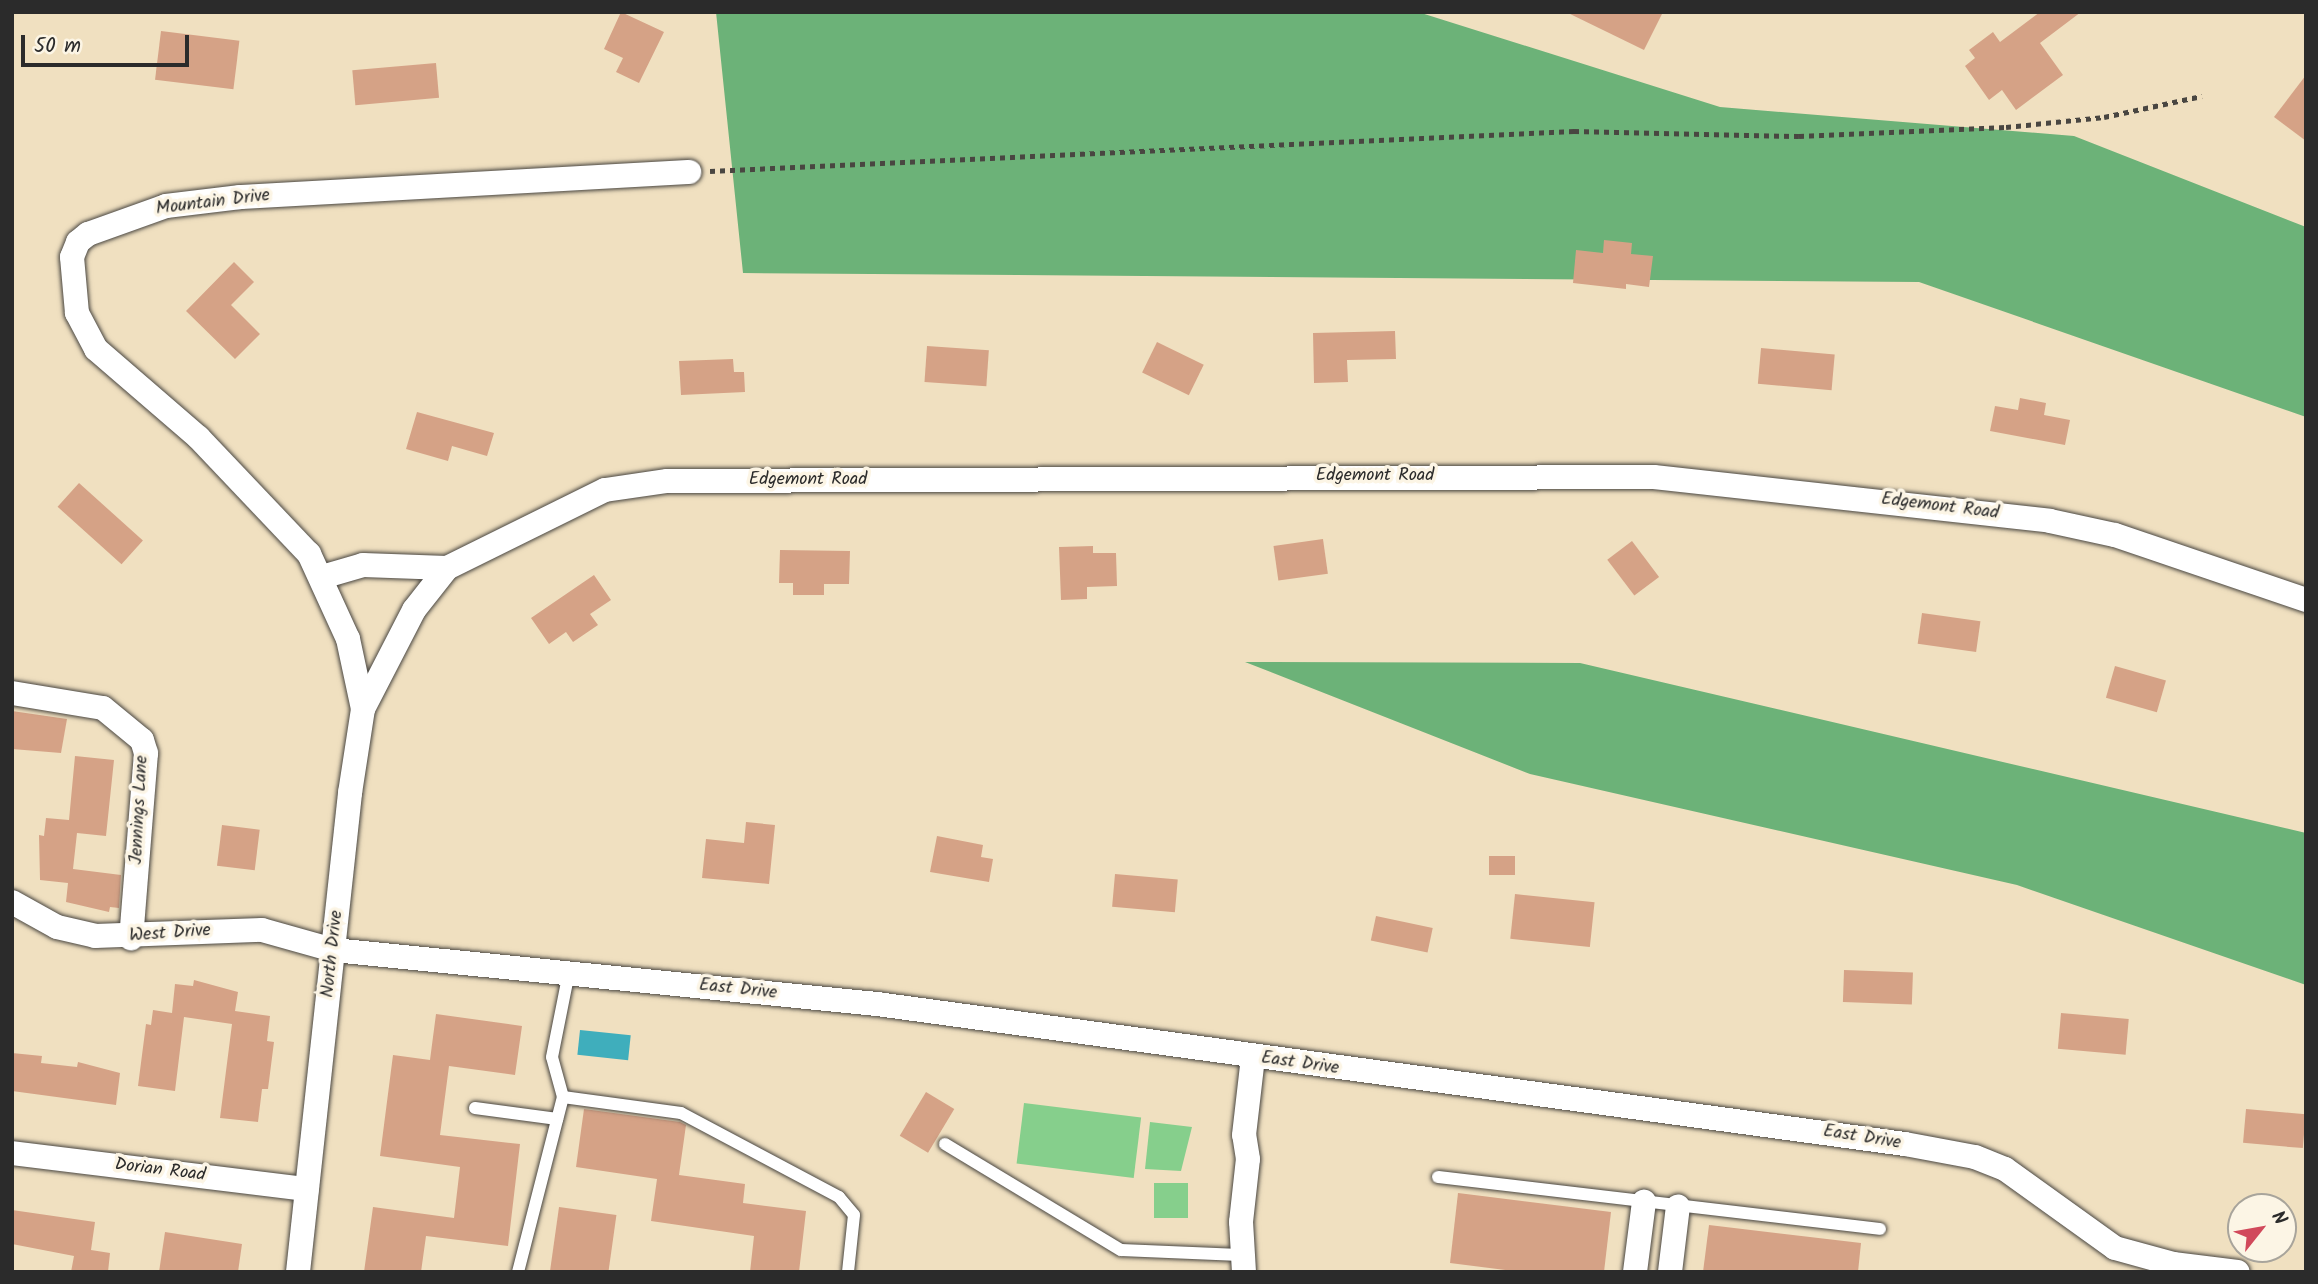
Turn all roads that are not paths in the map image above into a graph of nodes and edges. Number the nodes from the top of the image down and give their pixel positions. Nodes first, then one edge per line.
1 (689, 172) road end
2 (447, 568) junction
3 (322, 577) junction
4 (2306, 600) edge
5 (348, 639) joint
6 (12, 693) edge
7 (363, 709) junction
8 (12, 902) edge
9 (131, 938) junction
10 (333, 950) junction
11 (569, 972) junction
12 (1262, 1058) junction
13 (563, 1097) junction
14 (475, 1108) dead end
15 (557, 1119) junction
16 (945, 1143) dead end
17 (12, 1153) edge
18 (1438, 1177) dead end
19 (307, 1189) junction
20 (1644, 1202) junction
21 (1678, 1206) junction
22 (1880, 1230) dead end
23 (1242, 1263) edge
24 (298, 1272) edge
25 (518, 1272) edge
26 (848, 1272) edge
27 (1635, 1272) edge
28 (1670, 1272) edge
29 (2238, 1272) edge

1 - 3 street, Mountain Drive
2 - 3 street, Edgemont Road
2 - 4 street, Edgemont Road
2 - 7 street, Edgemont Road
3 - 5 street, Mountain Drive
5 - 7 street, North Drive
6 - 9 street, Jennings Lane
7 - 10 street, North Drive
8 - 9 street, West Drive
9 - 10 street, West Drive
10 - 11 street, East Drive
10 - 19 street, North Drive
11 - 12 street, East Drive
11 - 13 lane
12 - 23 street
12 - 29 street, East Drive
13 - 15 lane
13 - 26 lane
14 - 15 lane
15 - 25 lane
16 - 23 lane
17 - 19 street, Dorian Road
18 - 20 lane
19 - 24 street, North Drive
20 - 21 lane
20 - 27 street
21 - 22 lane
21 - 28 street

